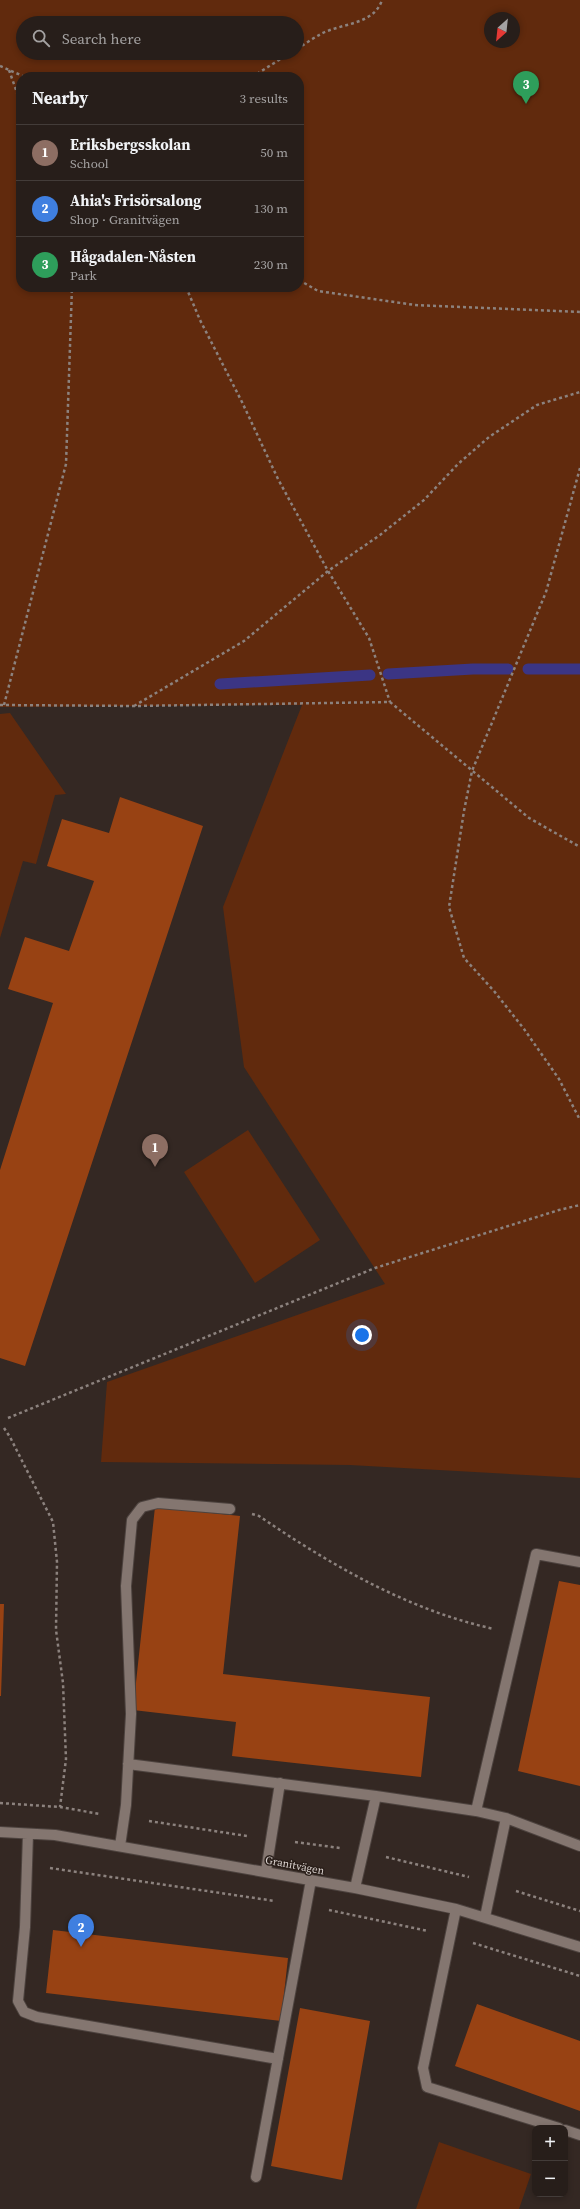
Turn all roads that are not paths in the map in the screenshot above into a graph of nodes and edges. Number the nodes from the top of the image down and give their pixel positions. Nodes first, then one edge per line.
1 (230, 1509) road end
2 (580, 1562) edge
3 (128, 1764) junction
4 (280, 1783) junction
5 (376, 1796) junction
6 (476, 1812) junction
7 (506, 1818) junction
8 (0, 1832) edge
9 (28, 1834) junction
10 (120, 1846) junction
11 (580, 1846) edge
12 (266, 1871) junction
13 (310, 1880) junction
14 (355, 1888) junction
15 (456, 1909) junction
16 (485, 1917) junction
17 (580, 1947) edge
18 (278, 2059) junction
19 (549, 2125) edge
20 (568, 2131) edge
21 (580, 2134) edge
22 (256, 2177) dead end

1 - 3 street
2 - 6 street
3 - 4 street
3 - 10 street
4 - 5 street
4 - 12 street
5 - 6 street
5 - 14 street
6 - 7 street
7 - 11 street
7 - 16 street
8 - 9 street, Granitvägen
9 - 10 street, Granitvägen
9 - 18 street
10 - 12 street, Granitvägen
12 - 13 street, Granitvägen
13 - 14 street, Granitvägen
13 - 18 street
14 - 15 street, Granitvägen
15 - 16 street, Granitvägen
15 - 19 street
16 - 17 street, Granitvägen
18 - 22 street
20 - 21 street

